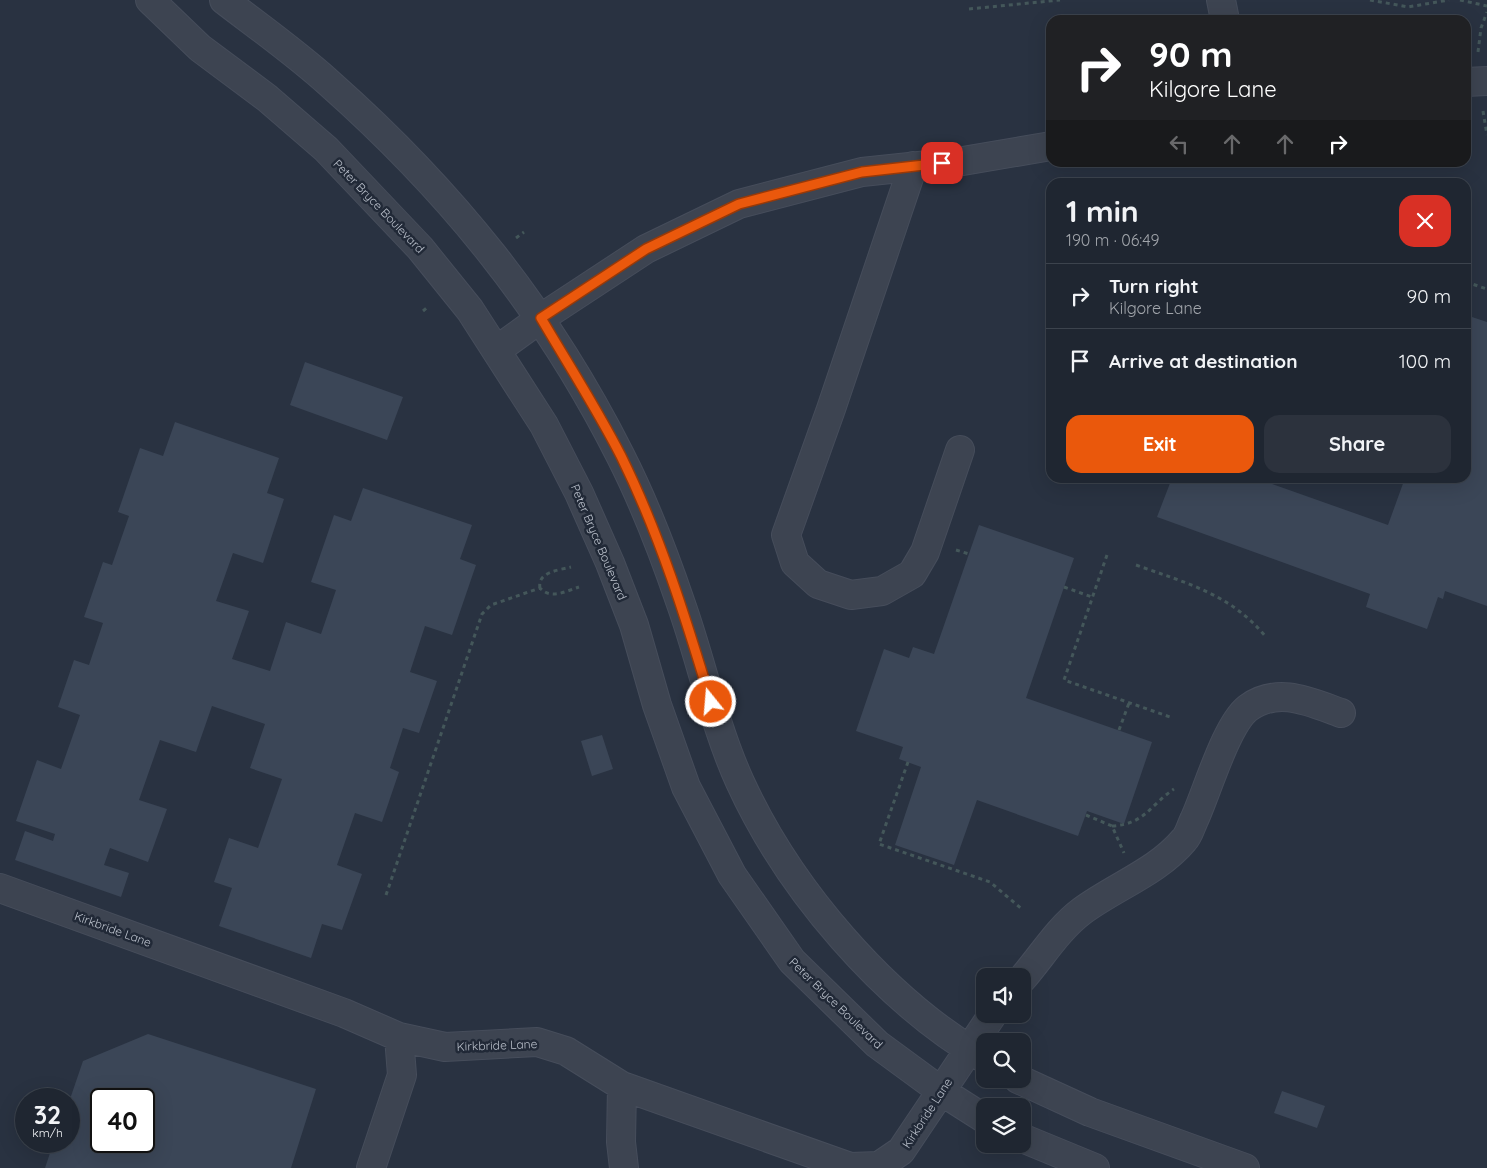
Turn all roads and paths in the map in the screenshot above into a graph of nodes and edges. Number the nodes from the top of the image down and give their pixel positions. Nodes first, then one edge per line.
1 (150, 0) edge
2 (224, 0) edge
3 (1060, 0) edge
4 (1221, 0) edge
5 (1370, 0) edge
6 (1449, 0) edge
7 (1460, 0) edge
8 (1487, 6) edge
9 (969, 8) dead end
10 (1224, 15) edge
11 (1487, 81) edge
12 (1471, 82) edge
13 (1046, 147) edge
14 (913, 166) junction
15 (1471, 284) edge
16 (1487, 289) edge
17 (541, 318) junction
18 (497, 350) junction
19 (960, 450) dead end
20 (956, 550) dead end
21 (969, 554) dead end
22 (1107, 555) dead end
23 (1136, 565) dead end
24 (571, 567) dead end
25 (579, 586) dead end
26 (540, 588) junction
27 (1064, 588) dead end
28 (1092, 597) junction
29 (1266, 637) dead end
30 (1129, 703) junction
31 (1341, 713) dead end
32 (1173, 718) dead end
33 (1119, 730) dead end
34 (908, 762) dead end
35 (1177, 787) dead end
36 (1086, 815) dead end
37 (1112, 826) junction
38 (1126, 858) dead end
39 (0, 888) edge
40 (386, 895) dead end
41 (1023, 910) dead end
42 (1031, 968) edge
43 (399, 1037) junction
44 (976, 1053) edge
45 (976, 1055) edge
46 (1031, 1085) edge
47 (622, 1086) junction
48 (941, 1091) junction
49 (976, 1113) edge
50 (1031, 1142) edge
51 (371, 1168) edge
52 (624, 1168) edge
53 (1095, 1168) edge
54 (1245, 1168) edge

1 - 18 street, Peter Bryce Boulevard
2 - 17 street
3 - 9 path
4 - 10 street
5 - 6 path
7 - 8 path
11 - 12 street
13 - 14 street
14 - 17 street
14 - 19 street
15 - 16 path
17 - 18 street
17 - 44 street
18 - 48 street, Peter Bryce Boulevard
20 - 21 path
22 - 28 path
23 - 29 path
24 - 26 path
25 - 26 path
26 - 40 path
27 - 28 path
28 - 30 path
30 - 32 path
30 - 33 path
31 - 42 street
34 - 41 path
35 - 37 path
36 - 37 path
37 - 38 path
39 - 43 street, Kirkbride Lane
43 - 47 street, Kirkbride Lane
43 - 51 street
45 - 48 street, Kirkbride Lane
46 - 54 street
47 - 48 street, Kirkbride Lane
47 - 52 street
48 - 49 street, Peter Bryce Boulevard
50 - 53 street

